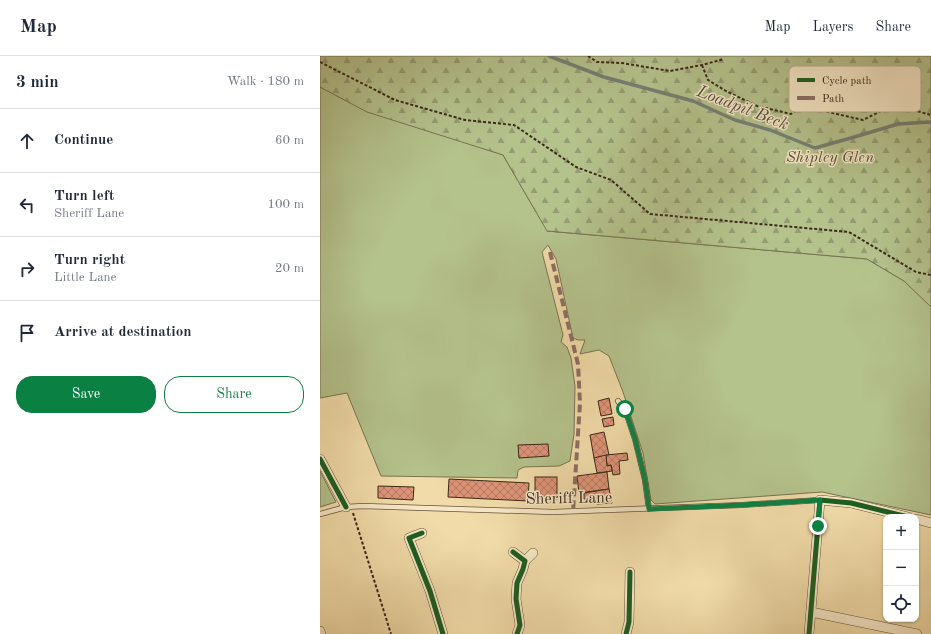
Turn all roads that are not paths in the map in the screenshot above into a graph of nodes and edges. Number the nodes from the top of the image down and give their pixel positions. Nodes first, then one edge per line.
1 (618, 401) dead end
2 (320, 459) edge
3 (820, 500) junction
4 (348, 507) junction
5 (649, 509) junction
6 (320, 514) edge
7 (896, 514) edge
8 (919, 520) edge
9 (931, 523) edge
10 (422, 533) dead end
11 (513, 552) dead end
12 (533, 552) dead end
13 (525, 561) junction
14 (630, 572) dead end
15 (811, 612) junction
16 (443, 634) edge
17 (517, 634) edge
18 (626, 634) edge
19 (809, 634) edge
20 (917, 634) edge

1 - 5 lane
2 - 4 street
3 - 5 lane, Sheriff Lane
3 - 7 street
3 - 15 street
4 - 5 lane, Sheriff Lane
4 - 6 lane, Sheriff Lane
8 - 9 street
10 - 16 street
11 - 13 street
12 - 13 street
13 - 17 street
14 - 18 street
15 - 19 street
15 - 20 street

